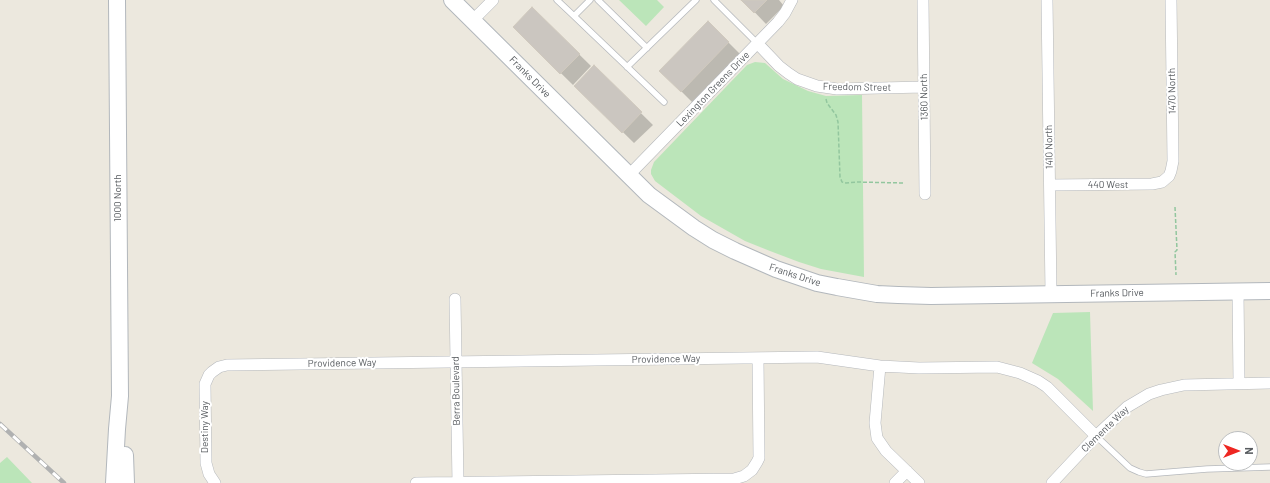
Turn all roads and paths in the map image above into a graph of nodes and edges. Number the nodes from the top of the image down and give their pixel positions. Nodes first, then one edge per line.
1 (116, 0) edge
2 (452, 0) edge
3 (492, 0) edge
4 (557, 0) edge
5 (590, 0) edge
6 (598, 0) edge
7 (696, 0) edge
8 (714, 0) edge
9 (792, 0) edge
10 (922, 0) edge
11 (1047, 0) edge
12 (1171, 0) edge
13 (574, 16) junction
14 (473, 20) junction
15 (758, 44) junction
16 (647, 48) junction
17 (628, 68) junction
18 (924, 87) junction
19 (826, 99) dead end
20 (664, 102) dead end
21 (629, 175) junction
22 (1166, 179) joint
23 (903, 183) dead end
24 (1050, 185) junction
25 (925, 194) dead end
26 (1175, 207) dead end
27 (1176, 275) dead end
28 (1238, 291) junction
29 (1270, 291) edge
30 (1051, 293) junction
31 (455, 299) dead end
32 (758, 358) junction
33 (456, 362) junction
34 (880, 366) junction
35 (212, 372) joint
36 (1238, 383) junction
37 (1270, 383) edge
38 (120, 396) junction
39 (1096, 436) junction
40 (1270, 467) edge
41 (907, 471) junction
42 (114, 483) edge
43 (126, 483) edge
44 (215, 483) edge
45 (416, 483) edge
46 (458, 483) edge
47 (895, 483) edge
48 (919, 483) edge
49 (1052, 483) edge

1 - 38 street, 1000 North
2 - 14 street, Franks Drive
3 - 14 street
4 - 13 lane
5 - 13 lane
6 - 16 lane
7 - 16 lane
8 - 15 lane
9 - 15 street, Lexington Greens Drive
10 - 18 street, 1360 North
11 - 24 street, 1410 North
12 - 22 street, 1470 North
13 - 17 lane
14 - 21 street, Franks Drive
15 - 18 street, Freedom Street
15 - 21 street, Lexington Greens Drive
16 - 17 lane
17 - 20 lane
18 - 25 street, 1360 North
19 - 23 path
21 - 30 street, Franks Drive
22 - 24 street, 440 West
24 - 30 street, 1410 North
26 - 27 path
28 - 29 street, Franks Drive
28 - 30 street, Franks Drive
28 - 36 street
31 - 33 street, Berra Boulevard
32 - 33 street, Providence Way
32 - 34 street, Providence Way
32 - 46 street
33 - 35 street, Providence Way
33 - 46 street, Berra Boulevard
34 - 39 street, Providence Way
34 - 41 street
35 - 44 street, Destiny Way
36 - 37 street, Clemente Way
36 - 39 street, Clemente Way
38 - 42 street, 1000 North
38 - 43 street, 1000 North
39 - 40 lane
39 - 49 street, Clemente Way
41 - 47 street
41 - 48 street
45 - 46 street

